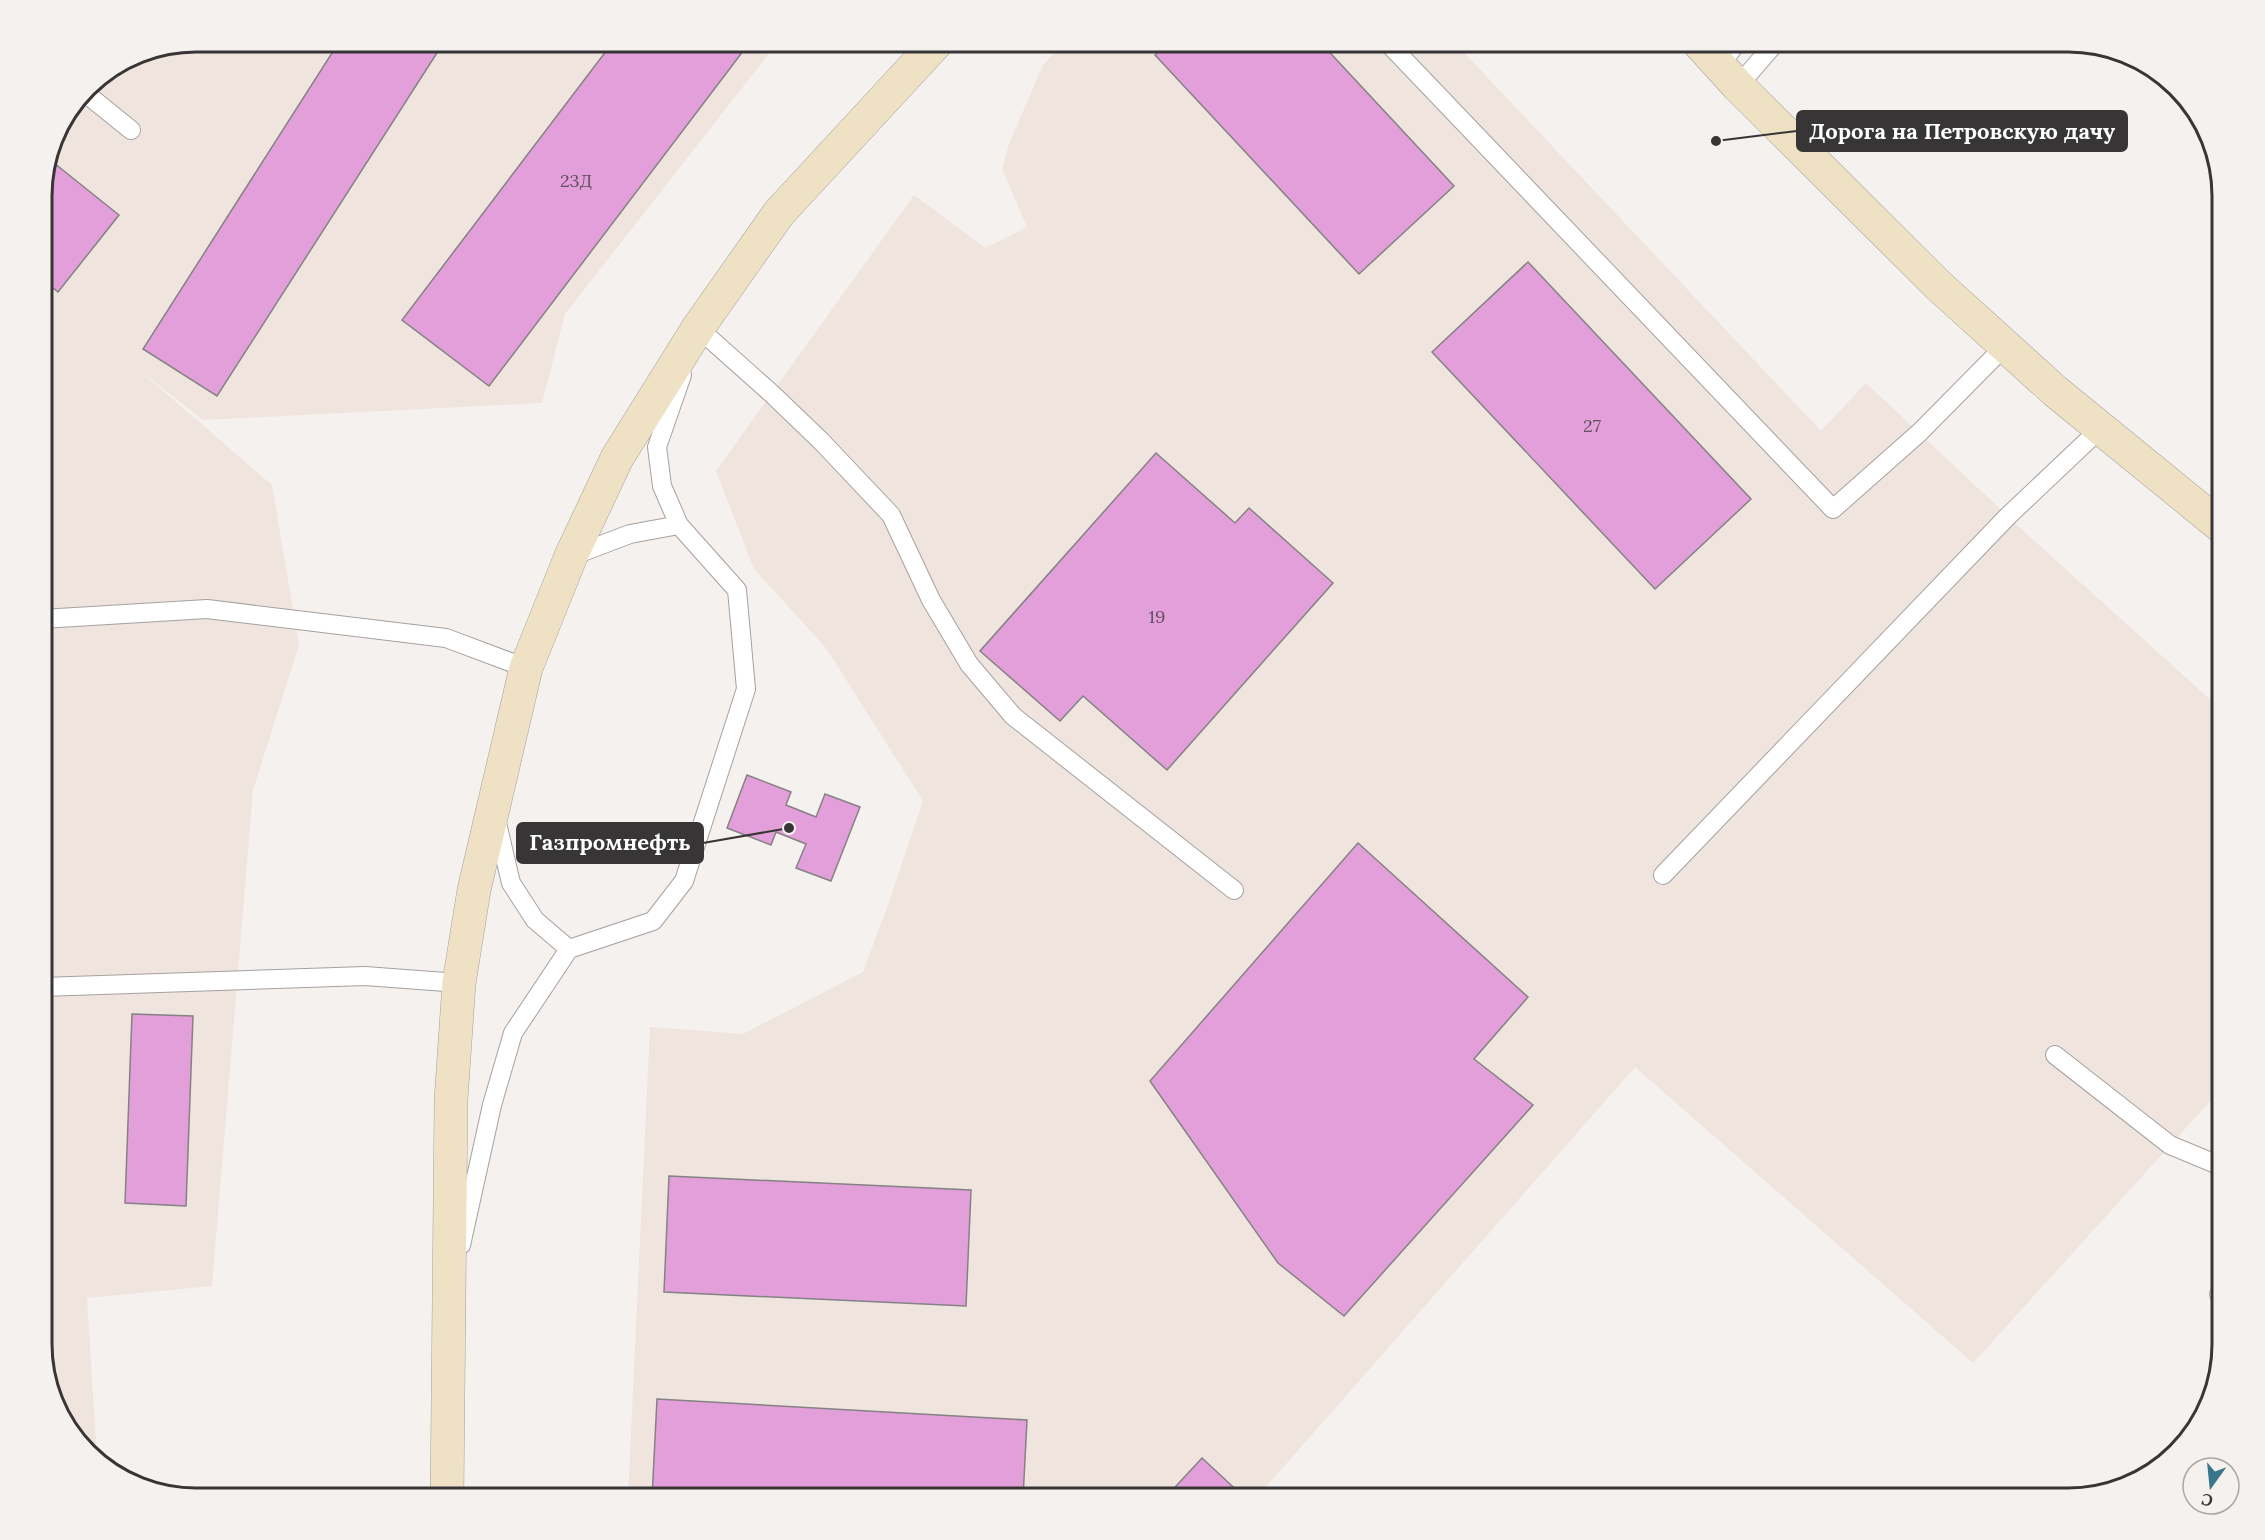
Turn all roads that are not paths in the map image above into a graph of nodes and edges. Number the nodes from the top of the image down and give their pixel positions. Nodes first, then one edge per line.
1 (1397, 52) edge
2 (1713, 52) edge
3 (1757, 52) edge
4 (927, 53) edge
5 (1732, 65) edge
6 (92, 98) edge
7 (131, 130) dead end
8 (698, 328) junction
9 (2005, 346) junction
10 (2101, 428) junction
11 (2212, 519) edge
12 (679, 525) junction
13 (571, 556) junction
14 (53, 619) edge
15 (525, 668) junction
16 (493, 805) junction
17 (1663, 875) dead end
18 (1234, 890) dead end
19 (569, 949) junction
20 (459, 983) junction
21 (53, 987) edge
22 (2055, 1056) dead end
23 (2212, 1162) edge
24 (451, 1291) junction
25 (447, 1488) edge

1 - 9 lane
2 - 5 main road
3 - 5 lane
4 - 8 main road
5 - 9 main road
6 - 7 lane
8 - 12 lane
8 - 13 main road
8 - 18 lane
9 - 10 main road
10 - 11 main road
10 - 17 lane
12 - 13 lane
12 - 19 lane
13 - 15 main road
14 - 15 lane
15 - 16 main road
16 - 19 lane
16 - 20 main road
19 - 24 lane
20 - 21 lane
20 - 24 main road
22 - 23 lane
24 - 25 main road

